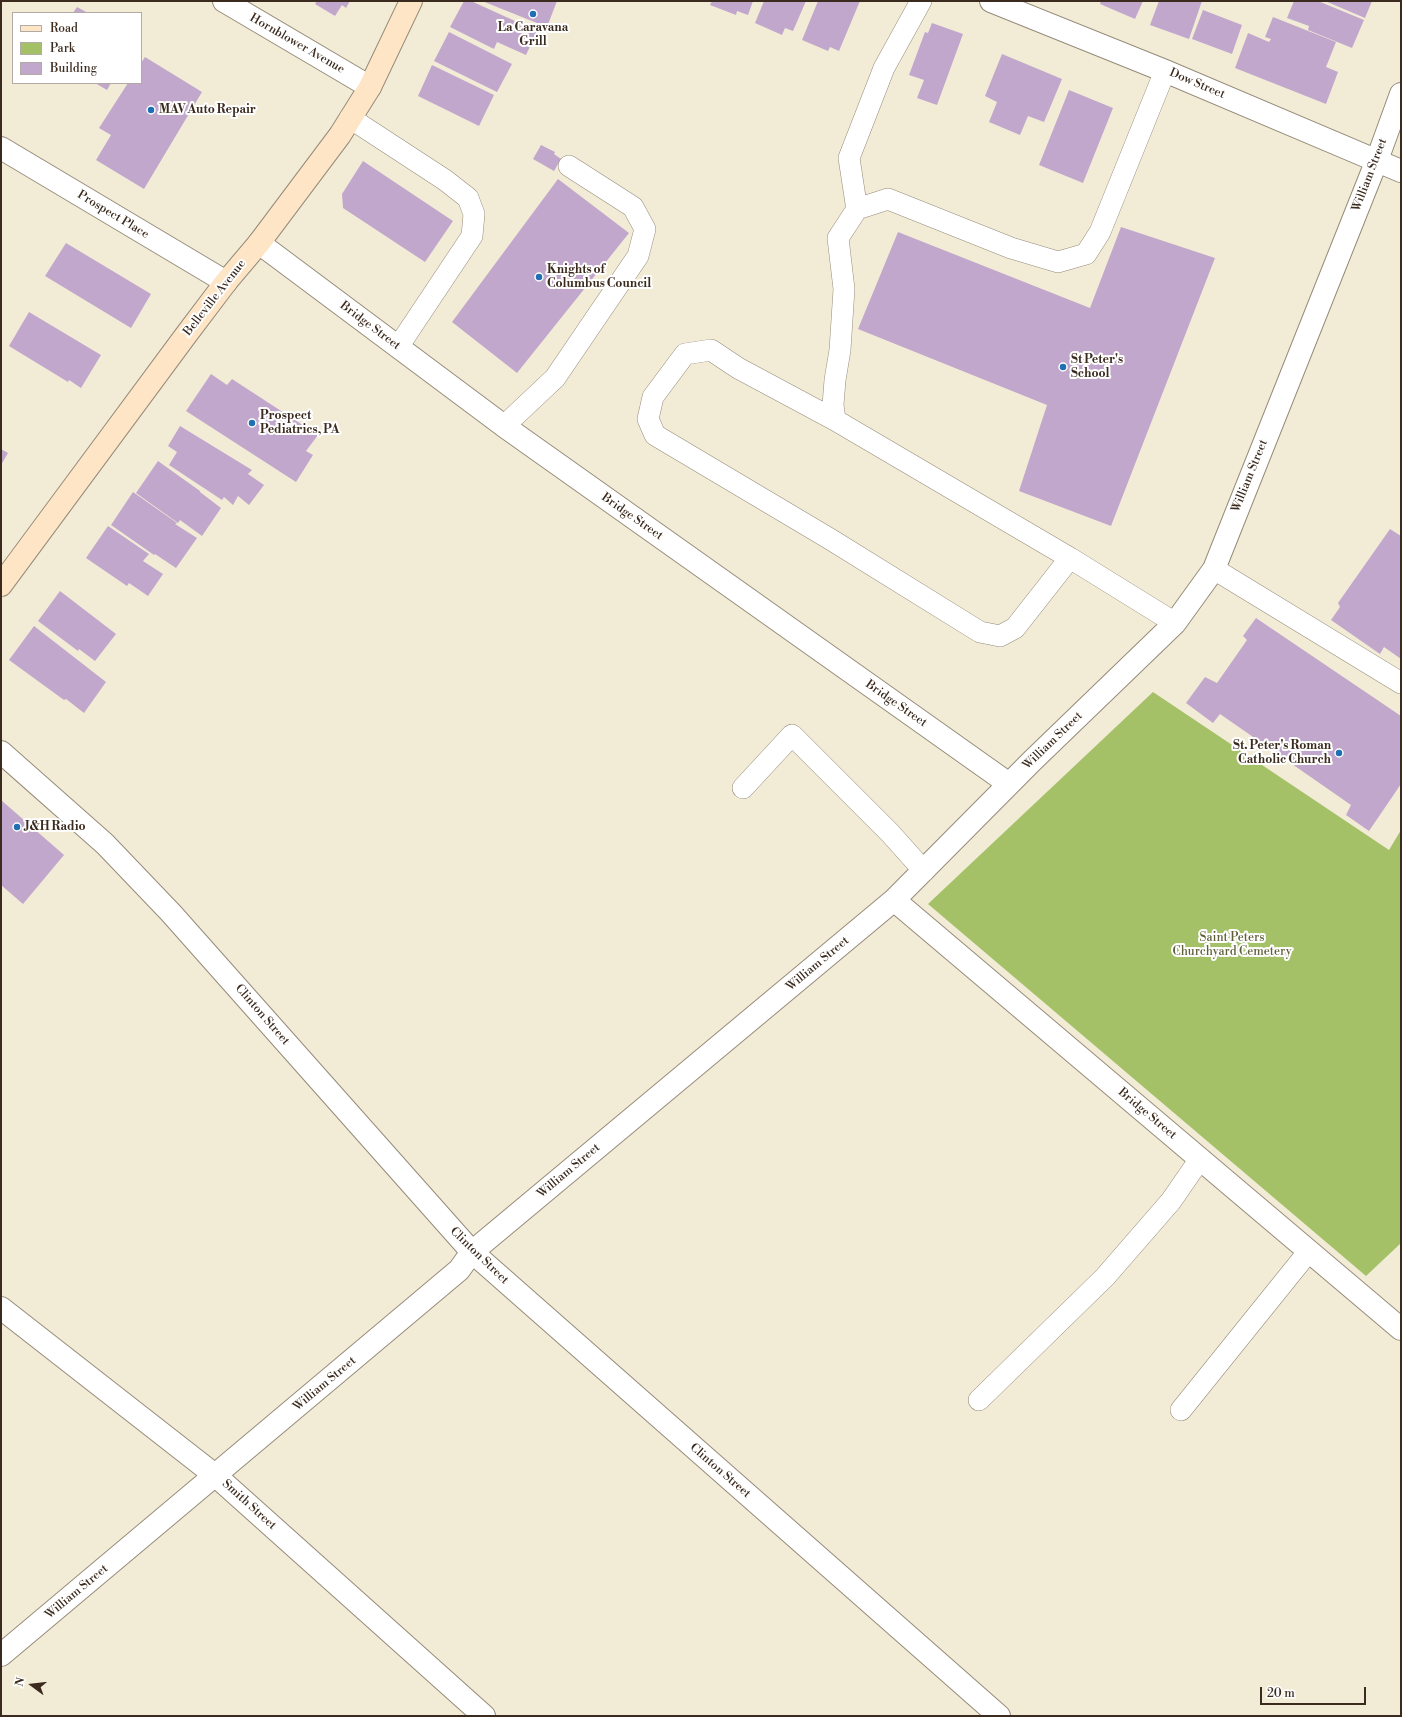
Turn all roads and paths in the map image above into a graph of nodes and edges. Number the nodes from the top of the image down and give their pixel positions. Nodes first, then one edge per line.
1 (224, 1) edge
2 (411, 1) edge
3 (922, 1) edge
4 (991, 1) edge
5 (1165, 71) junction
6 (370, 87) junction
7 (1401, 94) edge
8 (350, 118) junction
9 (1, 148) edge
10 (1377, 160) junction
11 (569, 166) dead end
12 (1401, 171) edge
13 (857, 210) junction
14 (259, 243) junction
15 (226, 282) junction
16 (398, 348) junction
17 (834, 420) junction
18 (504, 426) junction
19 (1070, 558) junction
20 (1214, 569) junction
21 (1, 585) edge
22 (1175, 623) junction
23 (1401, 683) edge
24 (1, 752) edge
25 (1009, 784) junction
26 (743, 788) dead end
27 (924, 871) junction
28 (894, 900) junction
29 (1200, 1159) junction
30 (1309, 1251) junction
31 (472, 1252) junction
32 (1, 1308) edge
33 (1397, 1317) edge
34 (978, 1400) dead end
35 (1181, 1410) dead end
36 (216, 1476) junction
37 (1, 1655) edge
38 (484, 1716) edge
39 (999, 1716) edge

1 - 6 street, Hornblower Avenue
2 - 6 main road, Belleville Avenue
3 - 13 lane
4 - 5 street, Dow Street
5 - 10 street, Dow Street
5 - 13 lane
6 - 8 main road, Belleville Avenue
7 - 10 street, William Street
8 - 14 main road, Belleville Avenue
8 - 16 lane
9 - 15 street, Prospect Place
10 - 12 street, Dow Street
10 - 20 street, William Street
11 - 18 lane
13 - 17 lane
14 - 15 main road, Belleville Avenue
14 - 16 street, Bridge Street
15 - 21 main road, Belleville Avenue
16 - 18 street, Bridge Street
17 - 19 lane
17 - 19 lane
18 - 25 street, Bridge Street
19 - 22 lane
20 - 22 street, William Street
20 - 23 lane
22 - 25 street, William Street
24 - 31 street, Clinton Street
25 - 27 street, William Street
26 - 27 lane
27 - 28 street, William Street
28 - 29 street, Bridge Street
28 - 31 street, William Street
29 - 30 street, Bridge Street
29 - 34 lane
30 - 33 street, Bridge Street
30 - 35 lane
31 - 36 street, William Street
31 - 39 street, Clinton Street
32 - 36 street, Smith Street
36 - 37 street, William Street
36 - 38 street, Smith Street

